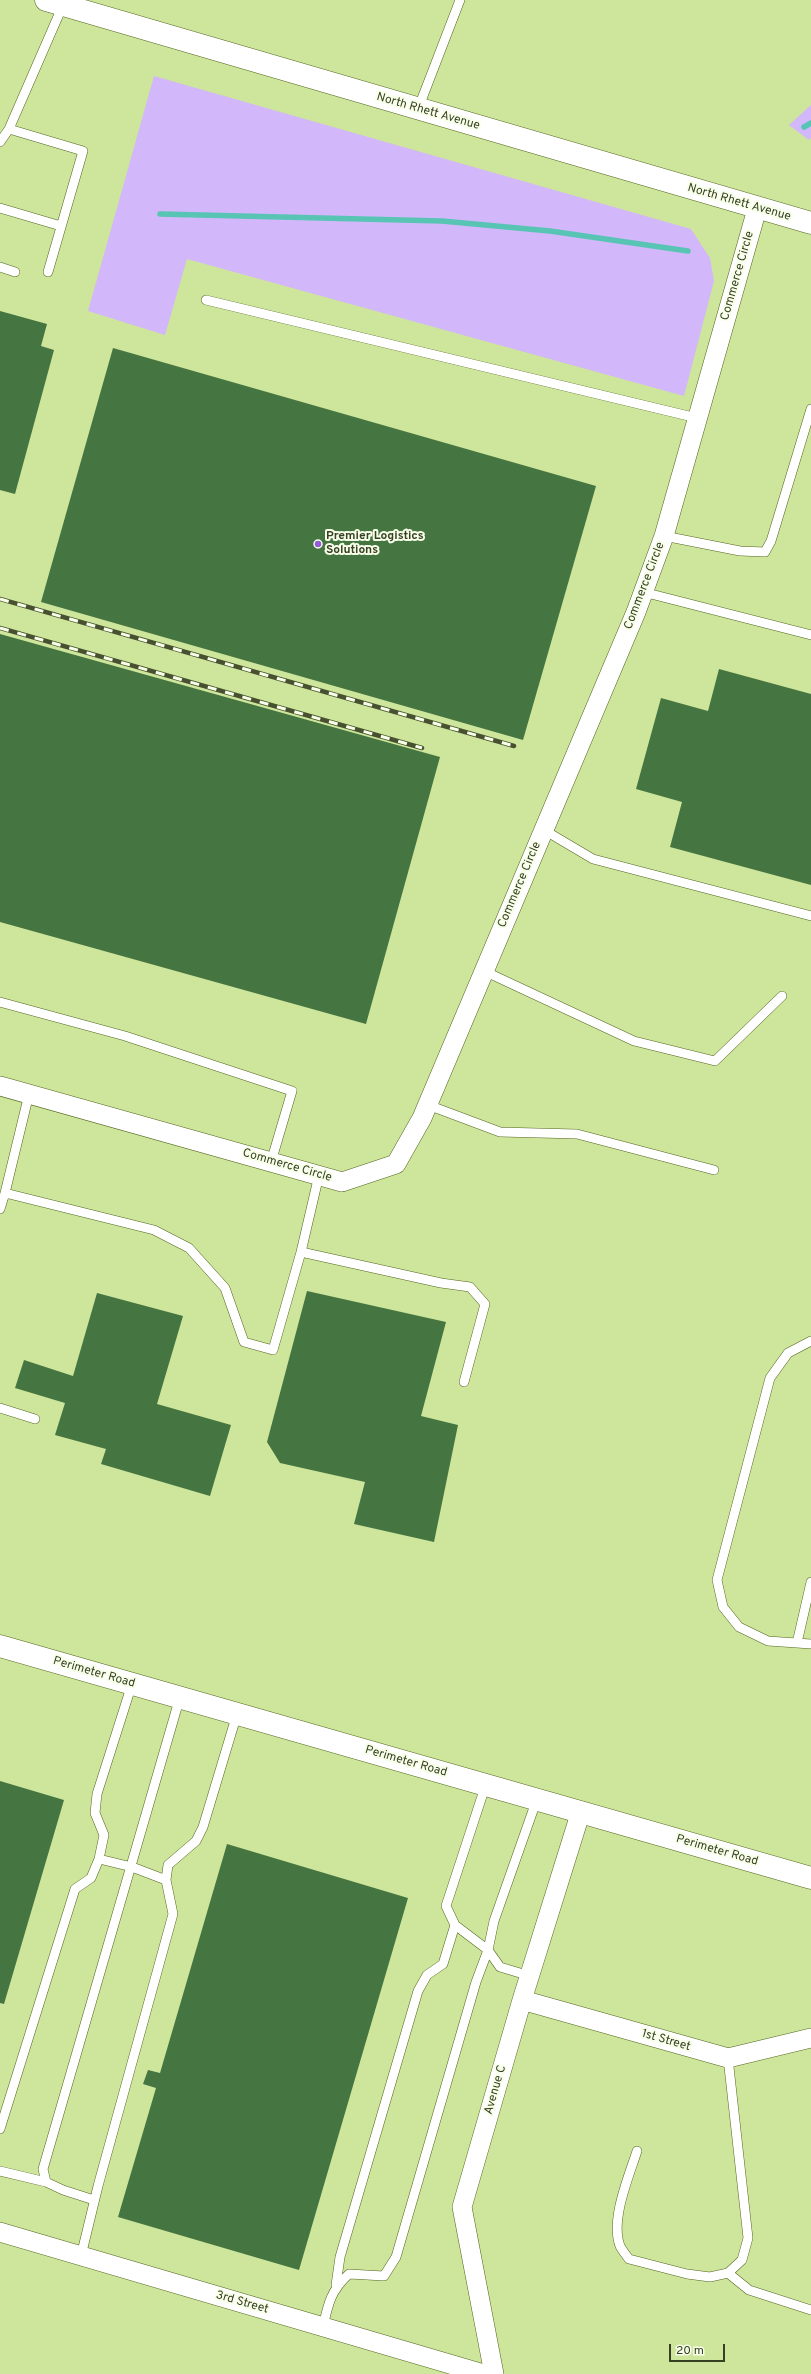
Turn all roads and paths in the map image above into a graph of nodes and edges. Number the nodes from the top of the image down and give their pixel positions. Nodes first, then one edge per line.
1 (460, 0) edge
2 (54, 2) edge
3 (418, 109) junction
4 (10, 129) junction
5 (0, 142) edge
6 (0, 208) edge
7 (757, 209) junction
8 (811, 223) edge
9 (61, 226) junction
10 (0, 267) edge
11 (15, 272) dead end
12 (48, 272) dead end
13 (206, 300) dead end
14 (811, 409) edge
15 (697, 418) junction
16 (664, 536) junction
17 (643, 592) junction
18 (811, 635) edge
19 (544, 830) junction
20 (811, 916) edge
21 (484, 971) junction
22 (782, 996) dead end
23 (0, 1002) edge
24 (0, 1086) edge
25 (29, 1094) junction
26 (428, 1105) junction
27 (271, 1162) junction
28 (714, 1170) dead end
29 (319, 1176) junction
30 (5, 1192) junction
31 (0, 1209) edge
32 (301, 1252) junction
33 (811, 1341) edge
34 (464, 1382) dead end
35 (0, 1408) edge
36 (35, 1419) dead end
37 (811, 1582) edge
38 (796, 1643) junction
39 (811, 1644) edge
40 (0, 1646) edge
41 (132, 1684) junction
42 (180, 1697) junction
43 (237, 1714) junction
44 (486, 1784) junction
45 (536, 1799) junction
46 (581, 1811) junction
47 (99, 1859) junction
48 (132, 1867) junction
49 (811, 1878) edge
50 (166, 1880) junction
51 (455, 1925) junction
52 (488, 1950) junction
53 (530, 1976) junction
54 (522, 2000) junction
55 (811, 2038) edge
56 (728, 2058) junction
57 (0, 2129) edge
58 (637, 2151) dead end
59 (0, 2171) edge
60 (46, 2182) junction
61 (94, 2200) junction
62 (0, 2232) edge
63 (81, 2256) junction
64 (728, 2273) junction
65 (336, 2285) junction
66 (811, 2310) edge
67 (323, 2327) junction
68 (484, 2374) edge
69 (494, 2374) edge

1 - 3 lane
2 - 3 street, North Rhett Avenue
2 - 4 lane
3 - 7 street, North Rhett Avenue
4 - 5 lane
4 - 9 lane
6 - 9 lane
7 - 8 street, North Rhett Avenue
7 - 15 street, Commerce Circle
9 - 12 lane
10 - 11 lane
13 - 15 lane
14 - 16 lane
15 - 16 street, Commerce Circle
16 - 17 street, Commerce Circle
17 - 18 lane
17 - 19 street, Commerce Circle
19 - 20 lane
19 - 21 street, Commerce Circle
21 - 22 lane
21 - 26 street, Commerce Circle
23 - 27 lane
24 - 25 street, Commerce Circle
25 - 27 street, Commerce Circle
25 - 30 lane
26 - 28 lane
26 - 29 street, Commerce Circle
27 - 29 street, Commerce Circle
29 - 32 lane
30 - 31 lane
30 - 32 lane
32 - 34 lane
33 - 38 lane
35 - 36 lane
37 - 38 lane
38 - 39 lane
40 - 41 street, Perimeter Road
41 - 42 street, Perimeter Road
41 - 47 lane
42 - 43 street, Perimeter Road
42 - 48 lane
43 - 44 street, Perimeter Road
43 - 50 lane
44 - 45 street, Perimeter Road
44 - 51 lane
45 - 46 street, Perimeter Road
45 - 52 lane
46 - 49 street, Perimeter Road
46 - 53 street, Avenue C
47 - 48 lane
47 - 57 lane
48 - 50 lane
48 - 60 lane
50 - 61 lane
51 - 52 lane
51 - 65 lane
52 - 53 lane
52 - 65 lane
53 - 54 street, Avenue C
54 - 56 street, 1st Street
54 - 69 street, Avenue C
55 - 56 street, 1st Street
56 - 64 lane
58 - 64 lane
59 - 60 lane
60 - 61 lane
61 - 63 lane
62 - 63 street, 3rd Street
63 - 67 street, 3rd Street
64 - 66 lane
65 - 67 lane
67 - 68 street, 3rd Street

